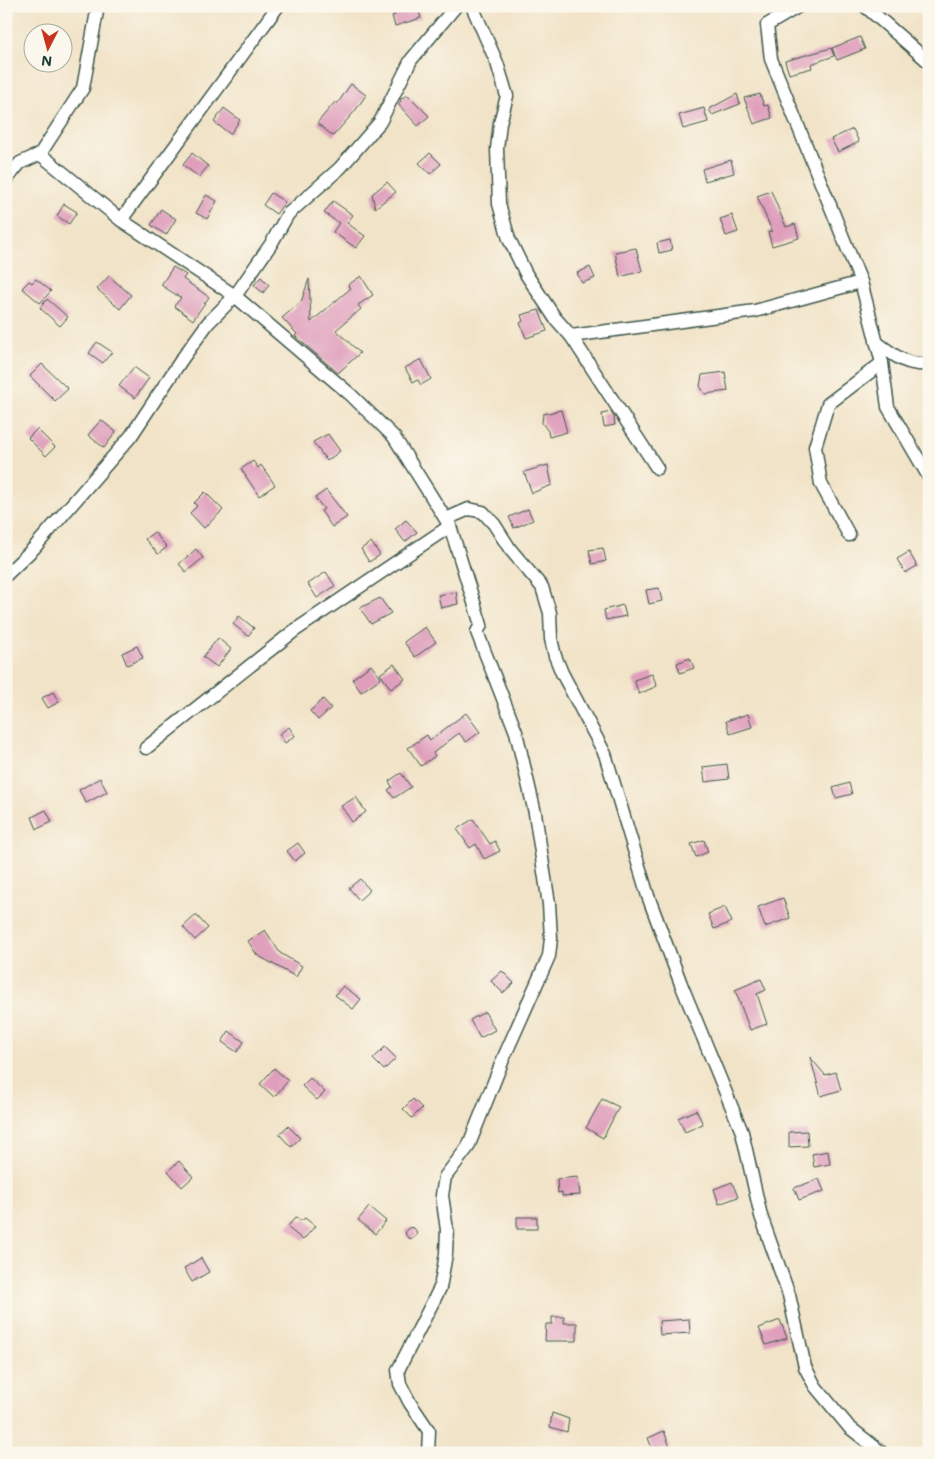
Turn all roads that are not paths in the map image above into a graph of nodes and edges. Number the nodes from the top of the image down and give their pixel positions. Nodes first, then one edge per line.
1 (98, 6) edge
2 (278, 6) edge
3 (456, 6) edge
4 (472, 6) edge
5 (799, 6) edge
6 (865, 6) edge
7 (929, 62) edge
8 (40, 154) junction
9 (6, 180) edge
10 (121, 220) junction
11 (861, 282) junction
12 (235, 296) junction
13 (571, 336) junction
14 (876, 342) junction
15 (882, 363) junction
16 (929, 364) edge
17 (656, 468) dead end
18 (929, 477) edge
19 (448, 523) junction
20 (849, 535) dead end
21 (6, 575) edge
22 (146, 748) dead end
23 (428, 1453) edge
24 (882, 1453) edge

1 - 8 street
2 - 10 street
3 - 12 street
4 - 13 street
5 - 11 street
6 - 7 street
8 - 9 street
8 - 10 street
10 - 12 street
11 - 13 street
11 - 14 street
12 - 19 street
12 - 21 street
13 - 17 street
14 - 15 street
14 - 16 street
15 - 18 street
15 - 20 street
19 - 22 street
19 - 23 street
19 - 24 street

